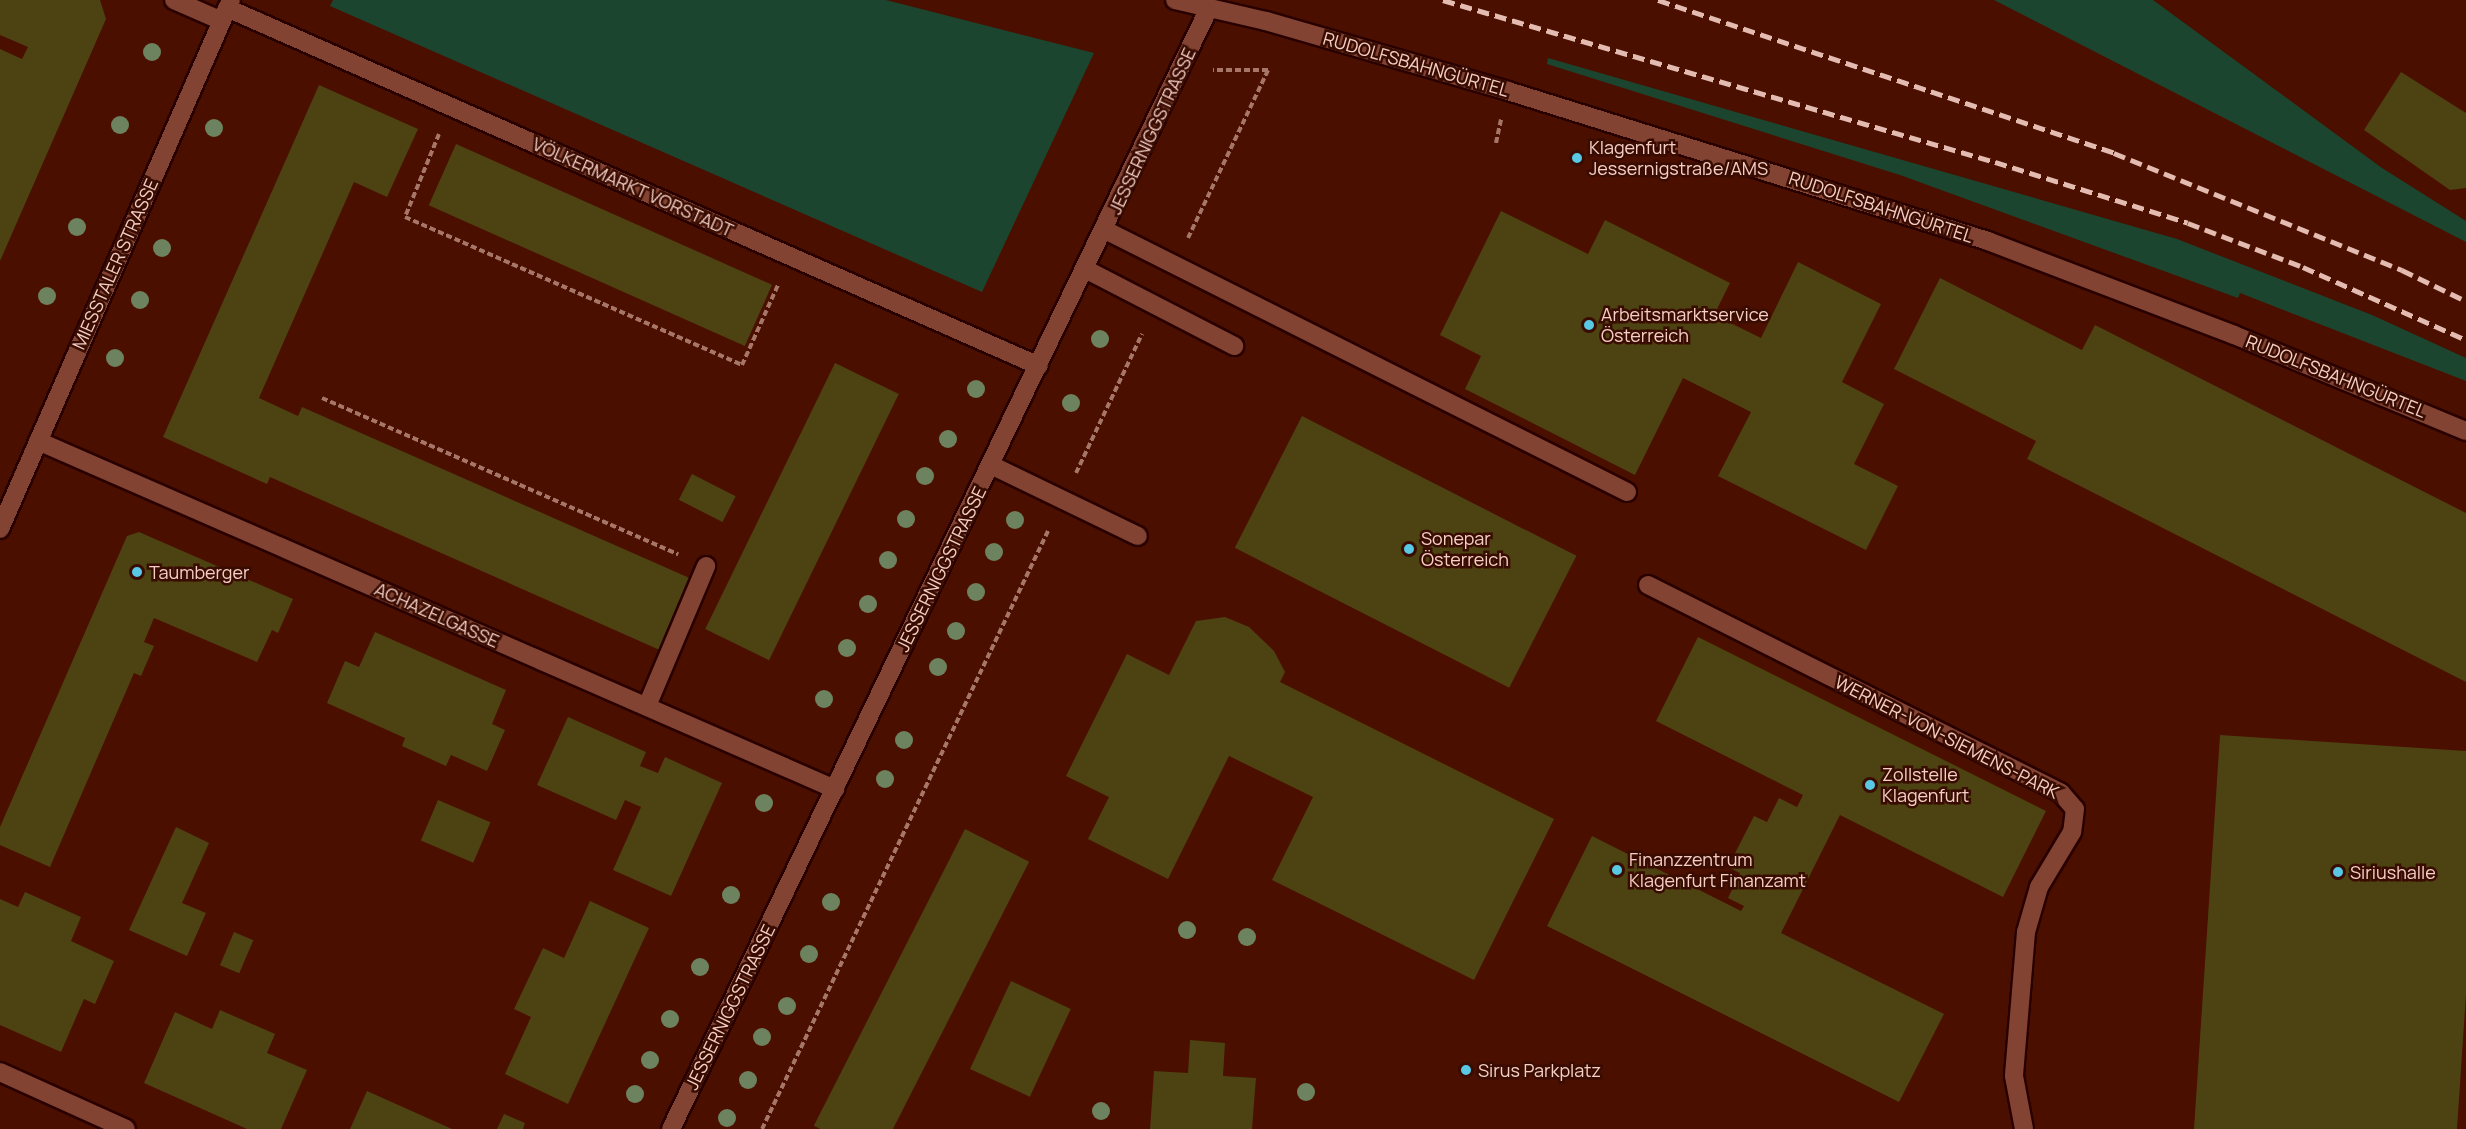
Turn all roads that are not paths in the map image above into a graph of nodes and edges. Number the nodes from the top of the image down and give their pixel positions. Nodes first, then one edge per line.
1 (174, 0) edge
2 (1175, 0) edge
3 (1209, 8) junction
4 (226, 9) edge
5 (1105, 230) junction
6 (1086, 269) junction
7 (1234, 346) dead end
8 (1039, 366) junction
9 (2466, 430) edge
10 (38, 441) junction
11 (991, 465) junction
12 (1627, 492) dead end
13 (0, 529) edge
14 (1138, 536) dead end
15 (706, 566) road end
16 (1648, 585) dead end
17 (647, 706) junction
18 (835, 789) junction
19 (0, 1072) edge
20 (126, 1129) edge
21 (671, 1129) edge
22 (2024, 1129) edge

1 - 4 street, VÖLKERMARKT VORSTADT
2 - 3 street, RUDOLFSBAHNGÜRTEL
3 - 5 street, JESSERNIGGSTRASSE
3 - 9 street, RUDOLFSBAHNGÜRTEL
4 - 8 street, VÖLKERMARKT VORSTADT
4 - 10 street, MIESSTALER STRASSE
5 - 6 street, JESSERNIGGSTRASSE
5 - 12 street
6 - 7 street
6 - 8 street, JESSERNIGGSTRASSE
8 - 11 street, JESSERNIGGSTRASSE
10 - 13 street, MIESSTALER STRASSE
10 - 17 street, ACHAZELGASSE
11 - 14 street
11 - 18 street, JESSERNIGGSTRASSE
15 - 17 street
16 - 22 street, WERNER-VON-SIEMENS-PARK
17 - 18 street, ACHAZELGASSE
18 - 21 street, JESSERNIGGSTRASSE
19 - 20 street

